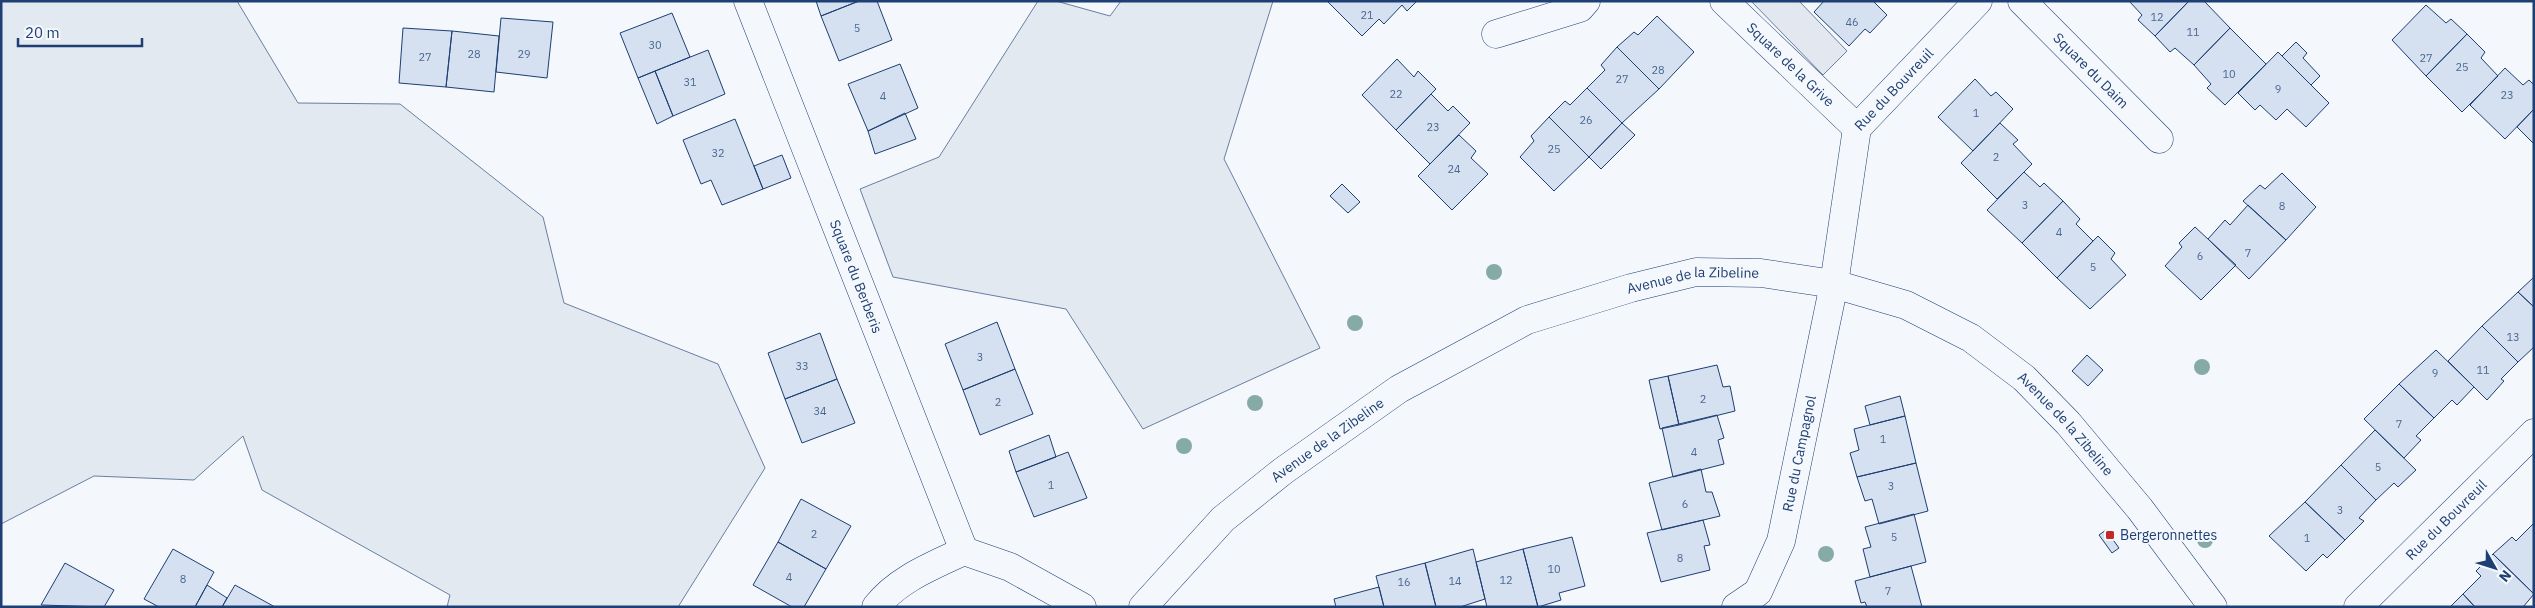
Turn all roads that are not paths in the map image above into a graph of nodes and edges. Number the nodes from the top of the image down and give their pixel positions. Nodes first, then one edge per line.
1 (748, 1) edge
2 (1586, 1) edge
3 (1724, 1) edge
4 (1978, 1) edge
5 (2022, 1) edge
6 (1496, 34) dead end
7 (1857, 128) junction
8 (2158, 139) dead end
9 (1834, 284) junction
10 (2534, 433) edge
11 (964, 551) junction
12 (876, 607) edge
13 (1082, 607) edge
14 (1143, 607) edge
15 (1736, 607) edge
16 (2213, 607) edge
17 (2358, 607) edge

1 - 11 street, Square du Berberis
2 - 6 street
3 - 7 street, Square de la Grive
4 - 7 street, Rue du Bouvreuil
5 - 8 street, Square du Daim
7 - 9 street, Rue du Bouvreuil
9 - 14 street, Avenue de la Zibeline
9 - 15 street, Rue du Campagnol
9 - 16 street, Avenue de la Zibeline
10 - 17 street, Rue du Bouvreuil
11 - 12 street
11 - 13 street

